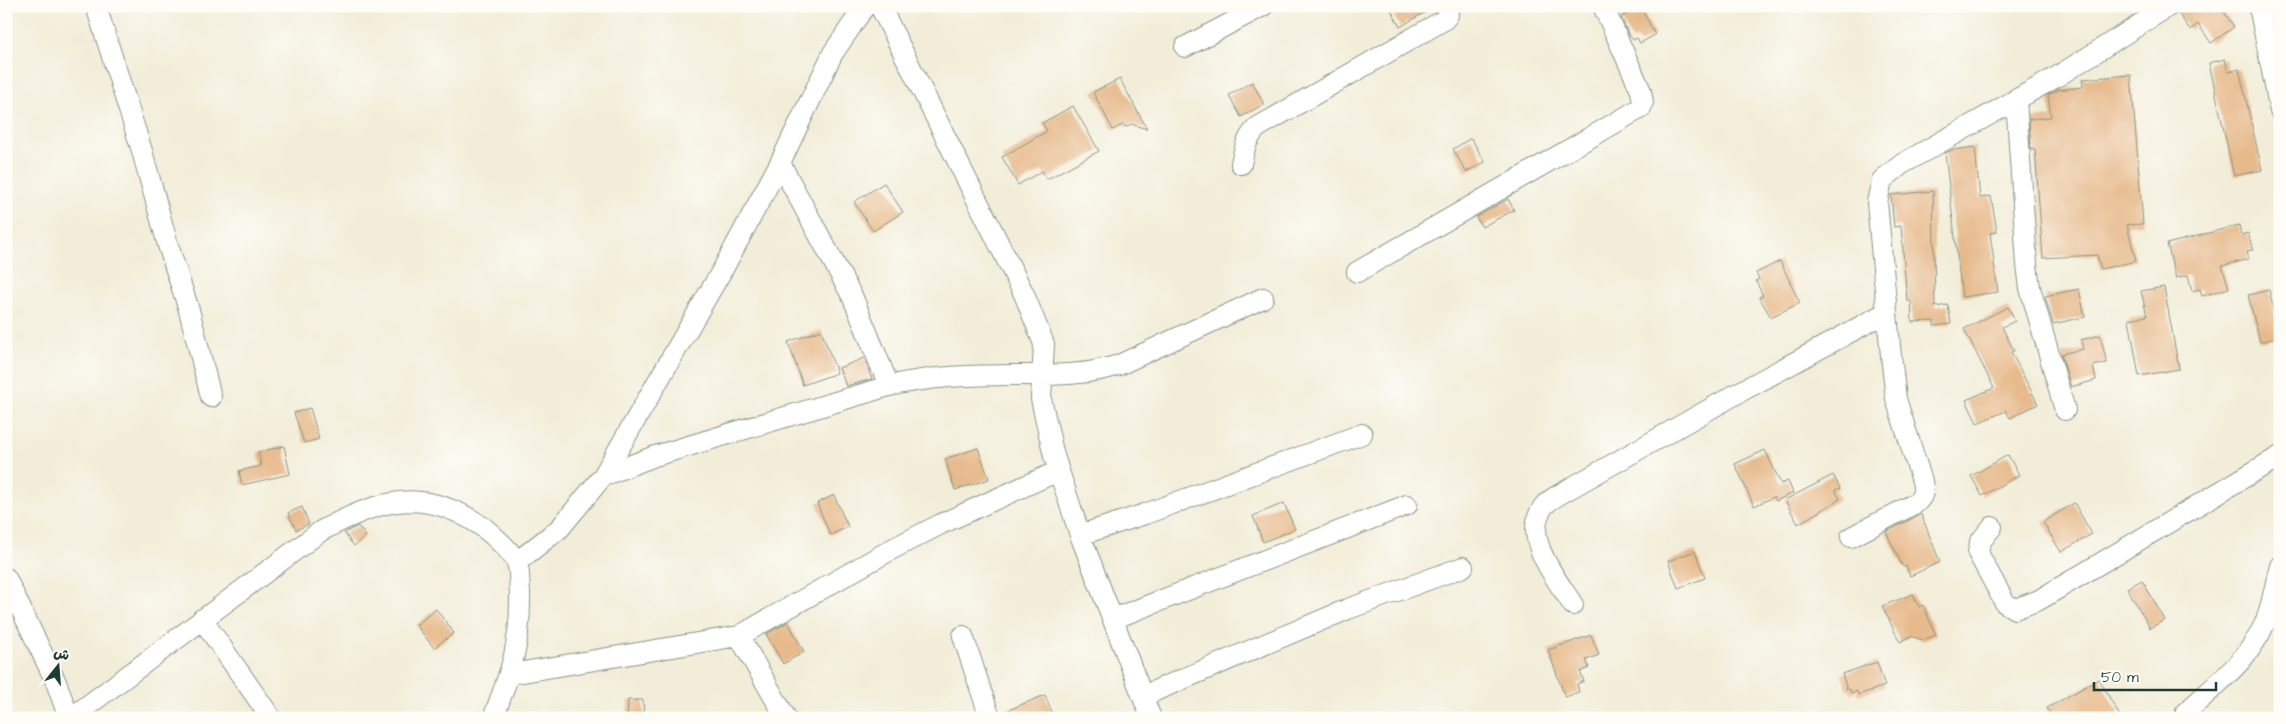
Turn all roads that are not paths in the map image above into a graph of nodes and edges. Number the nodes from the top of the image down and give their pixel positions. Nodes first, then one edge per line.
1 (96, 6) edge
2 (865, 6) edge
3 (880, 6) edge
4 (1263, 6) edge
5 (1447, 6) edge
6 (1604, 6) edge
7 (2169, 6) edge
8 (2259, 6) edge
9 (1185, 48) dead end
10 (2016, 99) junction
11 (2280, 111) edge
12 (780, 163) junction
13 (1240, 164) dead end
14 (1357, 272) dead end
15 (1263, 298) dead end
16 (1887, 312) junction
17 (1043, 376) junction
18 (889, 386) junction
19 (212, 397) dead end
20 (2065, 410) dead end
21 (1362, 434) dead end
22 (2280, 456) edge
23 (1058, 471) junction
24 (604, 476) junction
25 (1408, 505) dead end
26 (1992, 527) dead end
27 (1080, 535) junction
28 (1851, 537) dead end
29 (517, 562) junction
30 (2280, 566) edge
31 (1463, 567) dead end
32 (6, 578) edge
33 (1573, 605) dead end
34 (202, 619) junction
35 (1113, 619) junction
36 (739, 636) junction
37 (963, 636) dead end
38 (511, 674) junction
39 (1143, 696) junction
40 (2186, 712) dead end
41 (70, 718) edge
42 (271, 718) edge
43 (493, 718) edge
44 (786, 718) edge
45 (990, 718) edge
46 (1151, 718) edge

1 - 19 street
2 - 12 street
3 - 17 street
4 - 9 street
5 - 13 street
6 - 14 street
7 - 10 street
8 - 11 street
10 - 16 street
10 - 20 street
12 - 18 street
12 - 24 street
15 - 17 street
16 - 28 street
16 - 33 street
17 - 18 street
17 - 23 street
18 - 24 street
21 - 27 street
22 - 26 street
23 - 27 street
23 - 36 street
24 - 29 street
25 - 35 street
27 - 35 street
29 - 34 street
29 - 38 street
30 - 40 street
31 - 39 street
32 - 41 street
34 - 41 street
34 - 42 street
35 - 39 street
36 - 38 street
36 - 44 street
37 - 45 street
38 - 43 street
39 - 46 street

